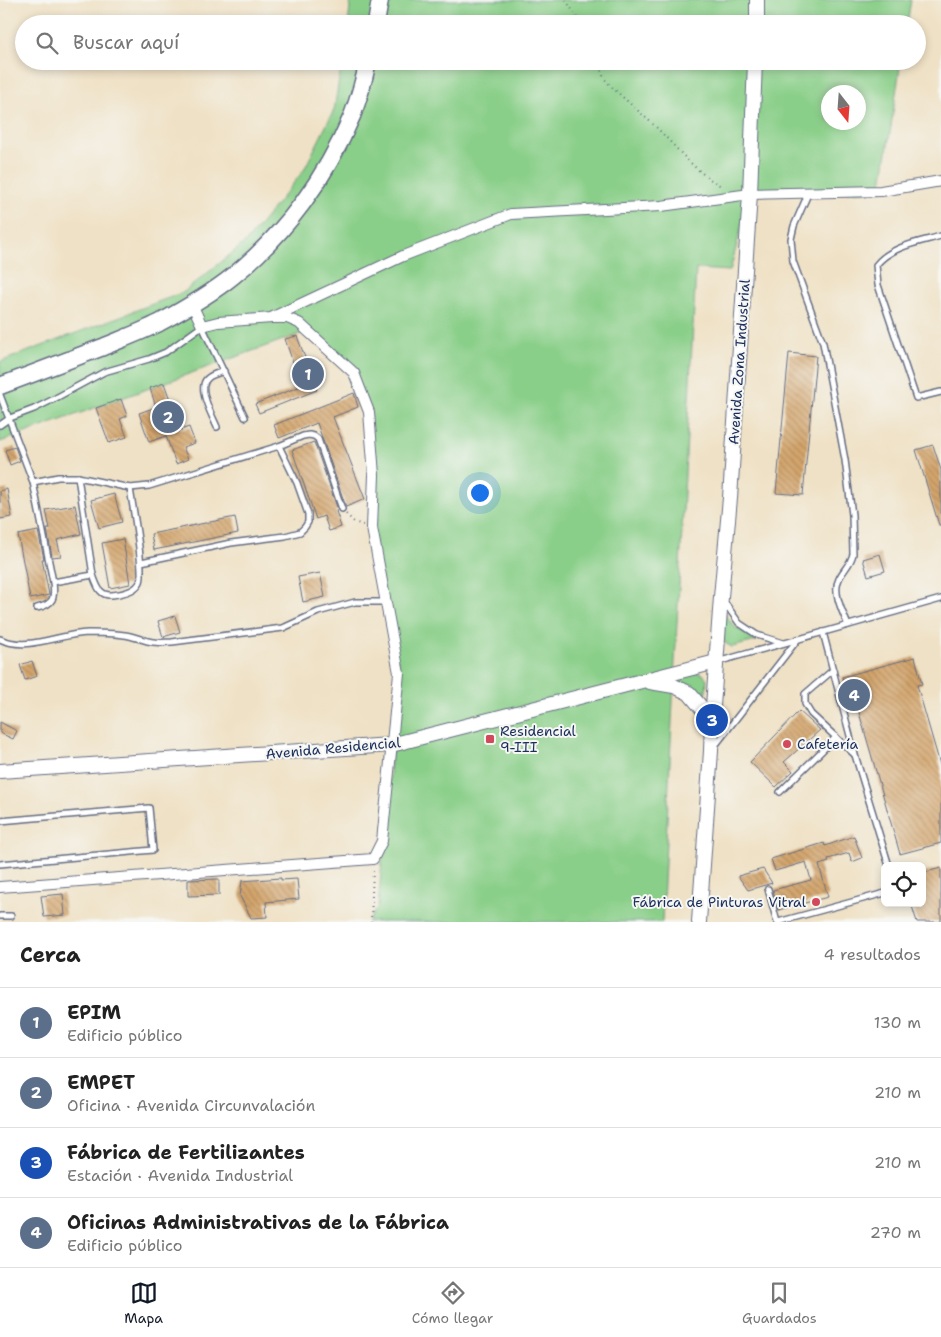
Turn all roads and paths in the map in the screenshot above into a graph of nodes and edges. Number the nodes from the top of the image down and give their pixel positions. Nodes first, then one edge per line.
1 (380, 0) edge
2 (566, 0) edge
3 (758, 0) edge
4 (378, 15) edge
5 (575, 15) edge
6 (757, 15) edge
7 (366, 70) edge
8 (601, 70) edge
9 (755, 70) edge
10 (941, 181) edge
11 (722, 187) dead end
12 (750, 194) junction
13 (808, 194) junction
14 (941, 236) edge
15 (310, 300) junction
16 (192, 304) junction
17 (272, 318) junction
18 (299, 323) junction
19 (202, 326) junction
20 (224, 371) junction
21 (0, 386) edge
22 (941, 392) edge
23 (0, 395) edge
24 (245, 417) dead end
25 (10, 418) junction
26 (0, 425) edge
27 (217, 427) dead end
28 (280, 446) junction
29 (78, 477) junction
30 (33, 482) junction
31 (130, 488) junction
32 (342, 509) joint
33 (372, 528) junction
34 (140, 562) junction
35 (93, 575) junction
36 (53, 582) junction
37 (721, 597) junction
38 (941, 599) edge
39 (386, 602) junction
40 (37, 608) dead end
41 (848, 625) junction
42 (823, 632) junction
43 (0, 639) edge
44 (799, 639) junction
45 (784, 643) junction
46 (716, 662) junction
47 (833, 670) junction
48 (644, 681) junction
49 (712, 720) junction
50 (836, 737) junction
51 (392, 745) junction
52 (711, 751) junction
53 (855, 755) junction
54 (0, 771) edge
55 (780, 792) dead end
56 (0, 821) edge
57 (373, 859) junction
58 (888, 862) edge
59 (0, 864) edge
60 (0, 887) edge
61 (768, 889) dead end
62 (881, 895) edge
63 (0, 916) edge
64 (11, 916) dead end
65 (371, 922) edge
66 (699, 922) edge
67 (777, 922) edge

1 - 4 highway
2 - 5 path
3 - 6 main road
7 - 16 highway
8 - 11 path
9 - 12 main road, Avenida Zona Industrial
10 - 13 street
12 - 13 street
12 - 15 street
12 - 37 main road, Avenida Zona Industrial
13 - 41 lane
14 - 22 lane
15 - 17 street
15 - 18 street
16 - 19 street
16 - 21 highway
17 - 18 street
17 - 19 street
18 - 33 street
19 - 20 lane
19 - 25 lane
20 - 24 lane
20 - 27 lane
23 - 25 lane
25 - 26 lane
25 - 30 lane
28 - 31 lane
28 - 32 lane
28 - 34 lane
29 - 30 lane
29 - 31 lane
29 - 35 lane
30 - 36 lane
31 - 34 lane
32 - 33 path
33 - 39 street
34 - 35 lane
35 - 36 lane
36 - 40 lane
37 - 45 lane
37 - 46 main road, Avenida Zona Industrial
38 - 41 lane
39 - 43 lane
39 - 51 street
41 - 42 lane
42 - 44 lane
42 - 47 lane
44 - 45 lane
44 - 52 lane
45 - 46 lane
46 - 48 main road, Avenida Residencial
46 - 49 main road, Avenida Zona Industrial
47 - 50 lane
47 - 53 lane
48 - 49 main road
48 - 51 main road, Avenida Residencial
49 - 52 main road, Avenida Zona Industrial
50 - 53 lane
50 - 55 lane
51 - 54 main road, Avenida Residencial
51 - 57 street
52 - 66 main road, Avenida Zona Industrial
53 - 58 lane
56 - 59 lane
57 - 60 street
57 - 65 path
61 - 67 lane
62 - 67 lane
63 - 64 lane

